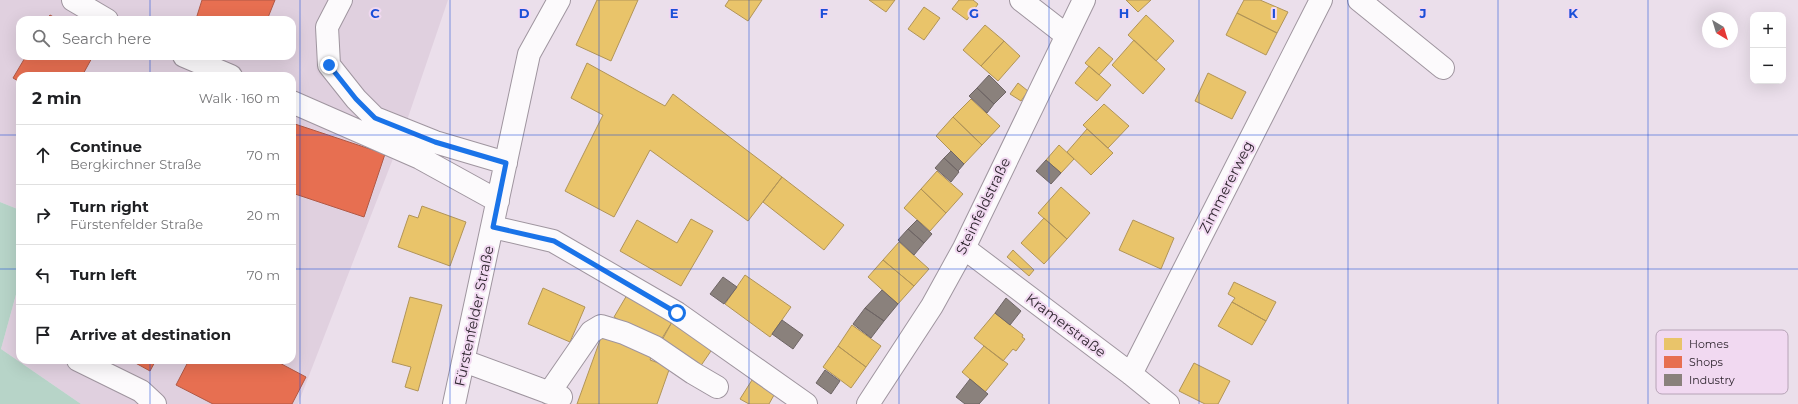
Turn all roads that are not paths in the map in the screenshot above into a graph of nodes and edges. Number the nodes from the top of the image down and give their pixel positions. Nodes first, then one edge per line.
1 (73, 0) edge
2 (341, 0) edge
3 (559, 0) edge
4 (1022, 0) edge
5 (1084, 0) edge
6 (1320, 0) edge
7 (1359, 0) edge
8 (101, 16) edge
9 (1066, 35) junction
10 (190, 60) edge
11 (1443, 68) dead end
12 (208, 72) edge
13 (296, 104) edge
14 (506, 163) junction
15 (498, 201) junction
16 (493, 227) junction
17 (964, 248) junction
18 (464, 361) junction
19 (86, 364) edge
20 (1131, 374) junction
21 (717, 387) dead end
22 (154, 404) edge
23 (454, 404) edge
24 (806, 404) edge
25 (868, 404) edge
26 (1168, 404) edge

1 - 8 street
2 - 14 street
3 - 14 street, Fürstenfelder Straße
4 - 9 street
5 - 9 street, Steinfeldstraße
6 - 20 street, Zimmererweg
7 - 11 street
9 - 17 street, Steinfeldstraße
10 - 12 street
13 - 15 street
14 - 15 street, Fürstenfelder Straße
15 - 16 street, Fürstenfelder Straße
16 - 18 street, Fürstenfelder Straße
16 - 24 street
17 - 20 street, Kramerstraße
17 - 25 street, Steinfeldstraße
18 - 21 street
18 - 23 street, Fürstenfelder Straße
19 - 22 street
20 - 26 street, Kramerstraße

